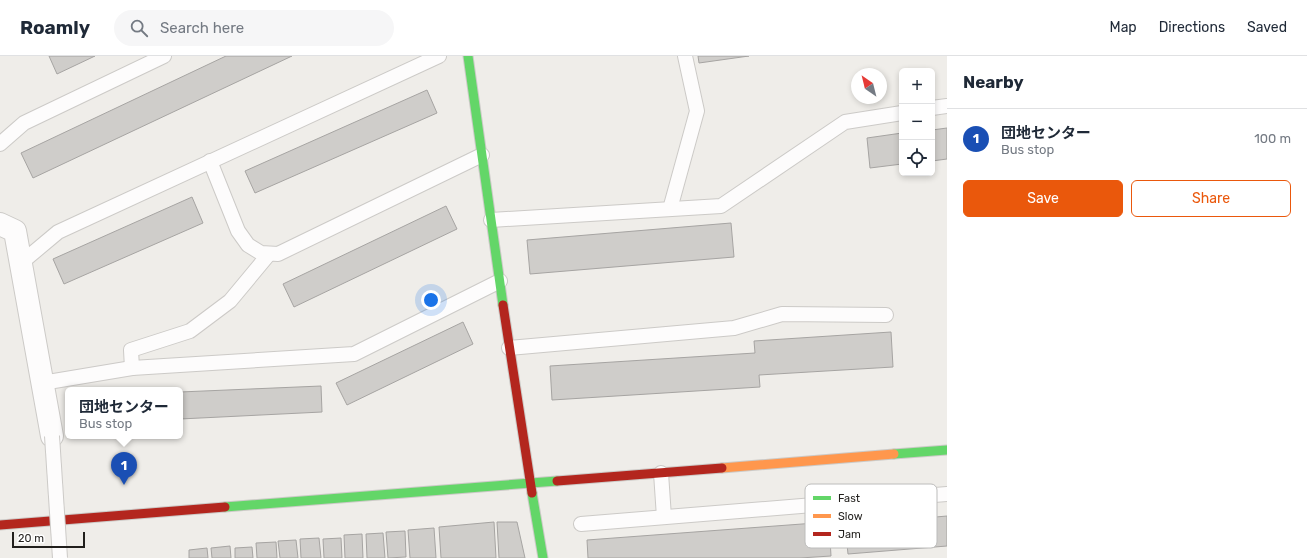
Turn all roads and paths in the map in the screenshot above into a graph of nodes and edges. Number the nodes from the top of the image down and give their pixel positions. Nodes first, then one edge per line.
1 (164, 56) edge
2 (439, 56) edge
3 (468, 56) edge
4 (685, 56) edge
5 (947, 106) edge
6 (935, 108) edge
7 (899, 113) edge
8 (0, 144) edge
9 (482, 155) junction
10 (210, 161) junction
11 (670, 209) junction
12 (491, 220) junction
13 (0, 224) edge
14 (269, 254) junction
15 (21, 263) junction
16 (500, 281) junction
17 (886, 315) dead end
18 (509, 348) junction
19 (132, 368) junction
20 (42, 383) junction
21 (52, 436) joint
22 (947, 450) edge
23 (661, 473) junction
24 (530, 484) junction
25 (947, 494) edge
26 (937, 495) edge
27 (805, 506) edge
28 (664, 518) junction
29 (580, 524) dead end
30 (0, 525) edge
31 (60, 558) edge
32 (543, 558) edge

1 - 8 lane
2 - 10 lane
3 - 9 street
4 - 11 lane
5 - 6 lane
7 - 11 lane
9 - 12 street
9 - 14 lane
10 - 14 lane
10 - 15 lane
11 - 12 lane
12 - 16 street
13 - 15 street
14 - 19 lane
15 - 20 street
16 - 18 street
16 - 19 lane
17 - 18 lane
18 - 24 street
19 - 20 lane
20 - 21 street
21 - 31 lane, bridge
22 - 23 street
23 - 24 street
23 - 28 lane
24 - 30 street
24 - 32 street
25 - 26 lane
27 - 28 lane
28 - 29 lane

